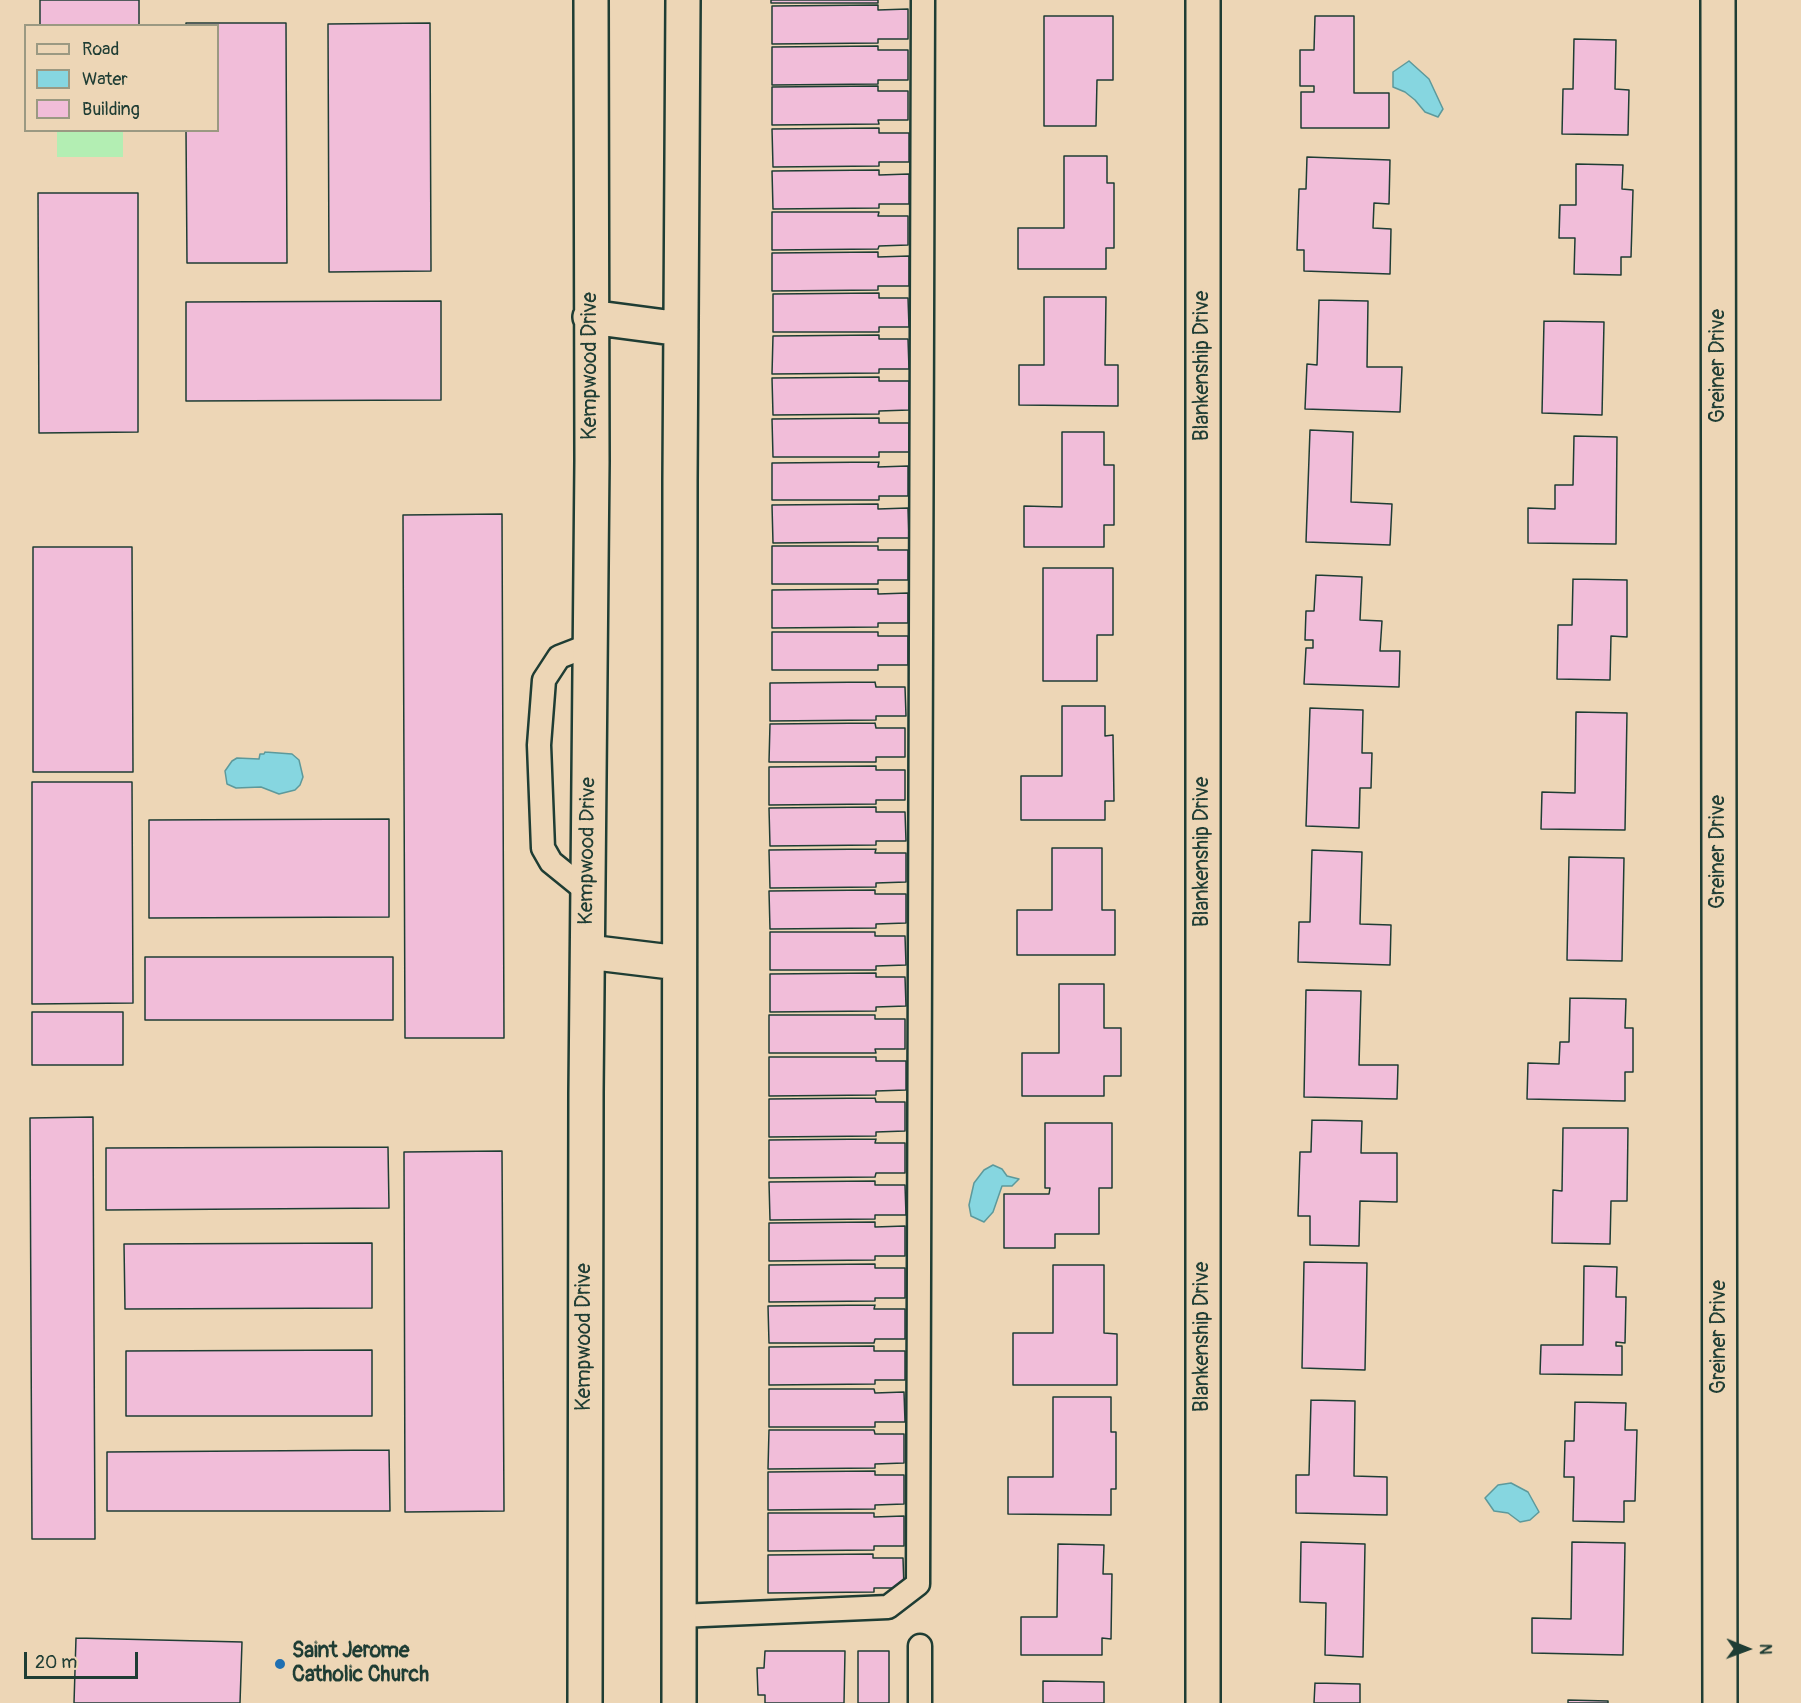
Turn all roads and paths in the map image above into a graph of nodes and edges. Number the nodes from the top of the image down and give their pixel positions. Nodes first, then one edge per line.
1 (591, 0) edge
2 (683, 0) edge
3 (923, 0) edge
4 (1203, 0) edge
5 (1718, 0) edge
6 (590, 317) junction
7 (681, 329) junction
8 (590, 645) junction
9 (588, 892) junction
10 (588, 952) junction
11 (679, 963) junction
12 (680, 1616) junction
13 (920, 1646) dead end
14 (585, 1703) edge
15 (680, 1703) edge
16 (920, 1703) edge
17 (1203, 1703) edge
18 (1720, 1703) edge

1 - 6 main road, Kempwood Drive
2 - 7 main road
3 - 12 lane
4 - 17 main road, Blankenship Drive
5 - 18 main road, Greiner Drive
6 - 7 main road
6 - 8 main road, Kempwood Drive
7 - 11 main road
8 - 9 main road, Kempwood Drive
8 - 9 lane
9 - 10 main road, Kempwood Drive
10 - 11 main road
10 - 14 main road, Kempwood Drive
11 - 12 main road
12 - 15 main road
13 - 16 lane

